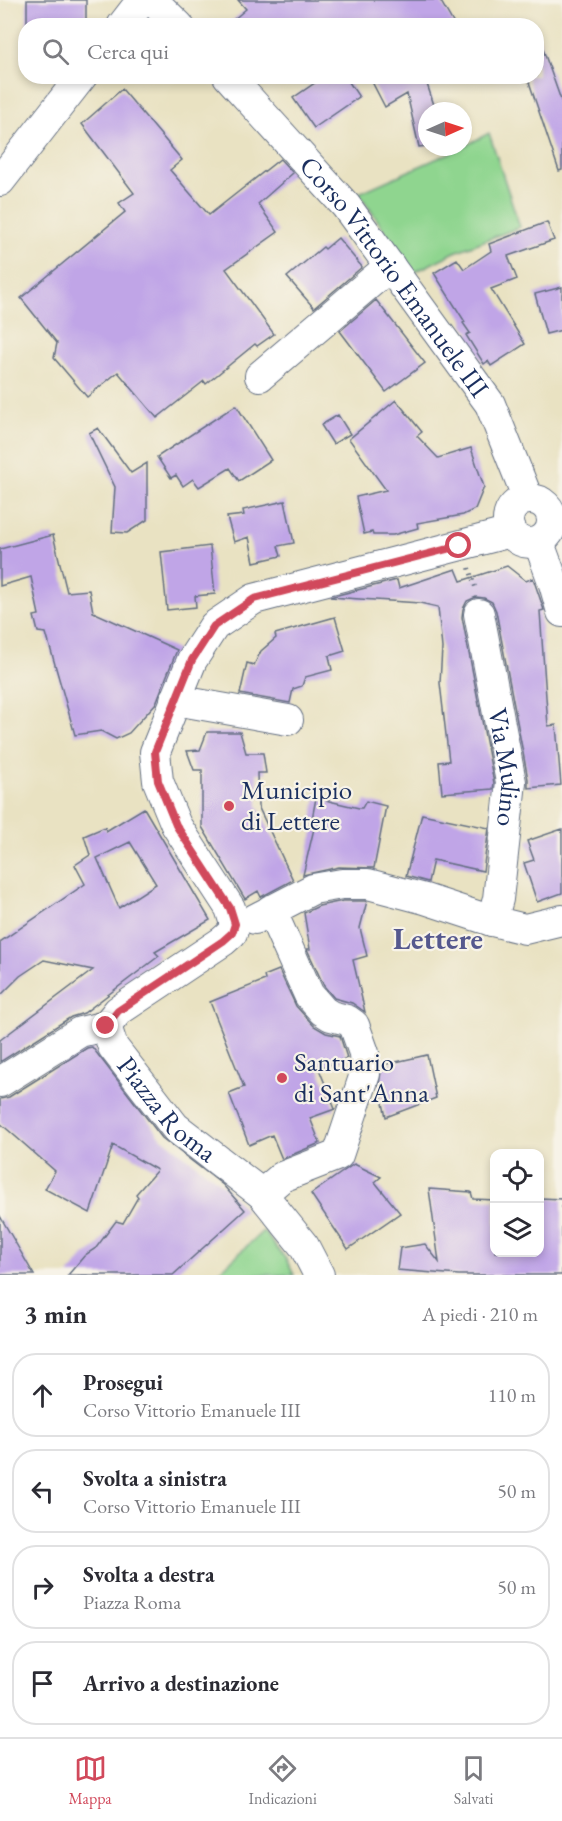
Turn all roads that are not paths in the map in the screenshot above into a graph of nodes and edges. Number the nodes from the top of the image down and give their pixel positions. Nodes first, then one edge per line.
1 (142, 0) edge
2 (152, 0) edge
3 (128, 18) edge
4 (171, 18) edge
5 (76, 84) edge
6 (235, 84) edge
7 (0, 181) edge
8 (390, 266) junction
9 (260, 376) dead end
10 (528, 499) junction
11 (551, 525) edge
12 (511, 532) junction
13 (562, 612) edge
14 (479, 614) road end
15 (175, 700) junction
16 (288, 720) dead end
17 (271, 910) junction
18 (562, 920) edge
19 (492, 921) junction
20 (235, 924) junction
21 (106, 1026) junction
22 (0, 1082) edge
23 (262, 1194) junction
24 (319, 1275) edge

1 - 3 street
2 - 4 street
5 - 7 street
6 - 8 street, Corso Vittorio Emanuele III
8 - 9 street
8 - 10 street, Corso Vittorio Emanuele III
10 - 11 street
10 - 12 street
11 - 12 street
11 - 13 street
12 - 15 street
14 - 19 street, Via Mulino
15 - 16 street
15 - 20 street
17 - 19 street
17 - 20 street
17 - 23 street
18 - 19 street
20 - 21 street, Piazza Roma
21 - 22 street
21 - 23 street, Piazza Roma
23 - 24 street, Piazza Roma

